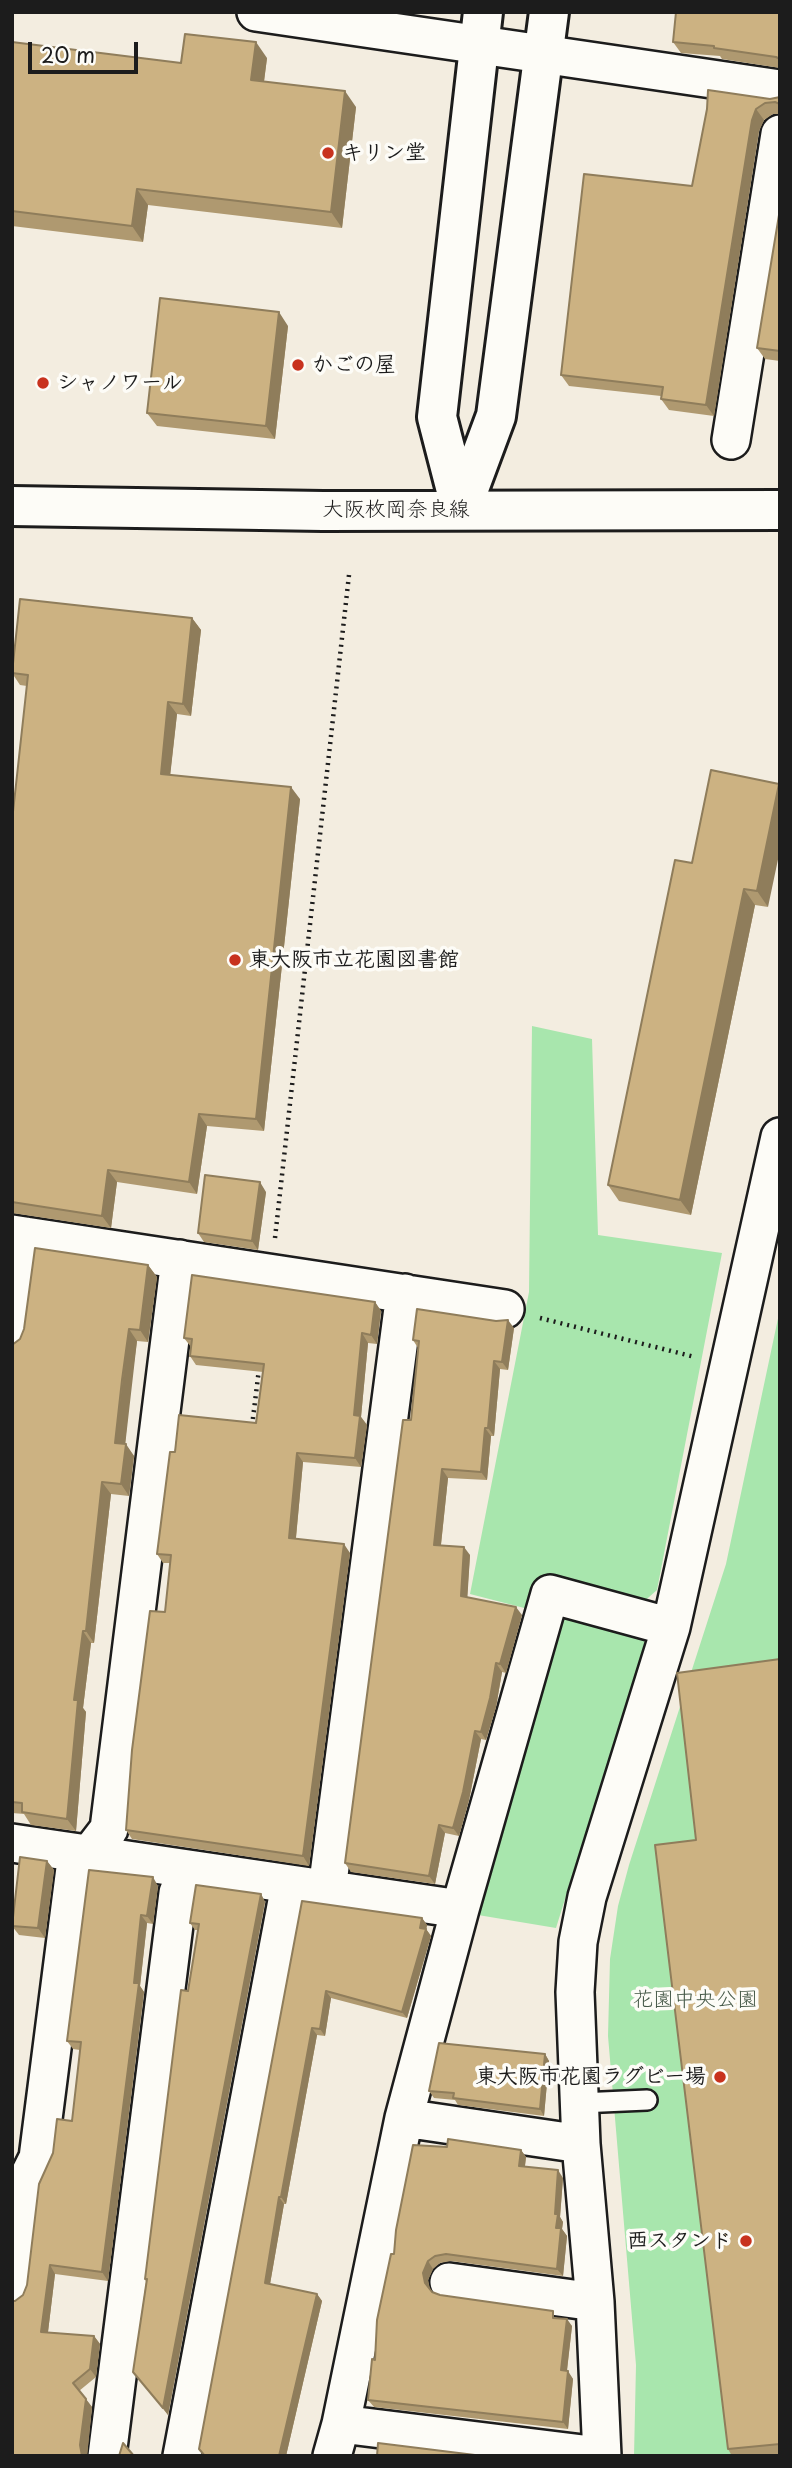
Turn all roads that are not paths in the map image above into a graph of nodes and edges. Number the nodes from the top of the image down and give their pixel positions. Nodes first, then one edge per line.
1 (256, 12) edge
2 (549, 12) edge
3 (481, 29) edge
4 (544, 54) junction
5 (780, 89) edge
6 (780, 134) edge
7 (731, 440) dead end
8 (12, 506) edge
9 (461, 510) junction
10 (780, 510) edge
11 (780, 1137) edge
12 (19, 1235) edge
13 (180, 1259) junction
14 (405, 1293) junction
15 (505, 1309) road end
16 (12, 1338) edge
17 (671, 1627) junction
18 (12, 1843) edge
19 (89, 1855) junction
20 (188, 1870) junction
21 (290, 1885) junction
22 (327, 1890) junction
23 (460, 1909) junction
24 (647, 2100) dead end
25 (580, 2103) junction
26 (404, 2118) junction
27 (581, 2144) junction
28 (449, 2282) dead end
29 (12, 2290) edge
30 (595, 2302) junction
31 (337, 2440) edge
32 (107, 2456) edge
33 (183, 2456) edge
34 (600, 2456) edge

1 - 3 street
2 - 4 street
3 - 4 street
3 - 9 street
4 - 5 street
4 - 9 street
6 - 7 street
8 - 9 street, 大阪枚岡奈良線
9 - 10 street, 大阪枚岡奈良線
11 - 17 street
12 - 13 street
12 - 16 street
13 - 14 street
13 - 19 street
14 - 15 street
14 - 22 street
17 - 23 street
17 - 25 street
18 - 19 street
19 - 20 street
19 - 29 street
20 - 21 street
20 - 32 street
21 - 22 street
21 - 33 street
22 - 23 street
23 - 26 street
24 - 25 lane
25 - 27 street
26 - 27 street
26 - 31 street
27 - 30 street
28 - 30 street
30 - 34 street
31 - 34 street

